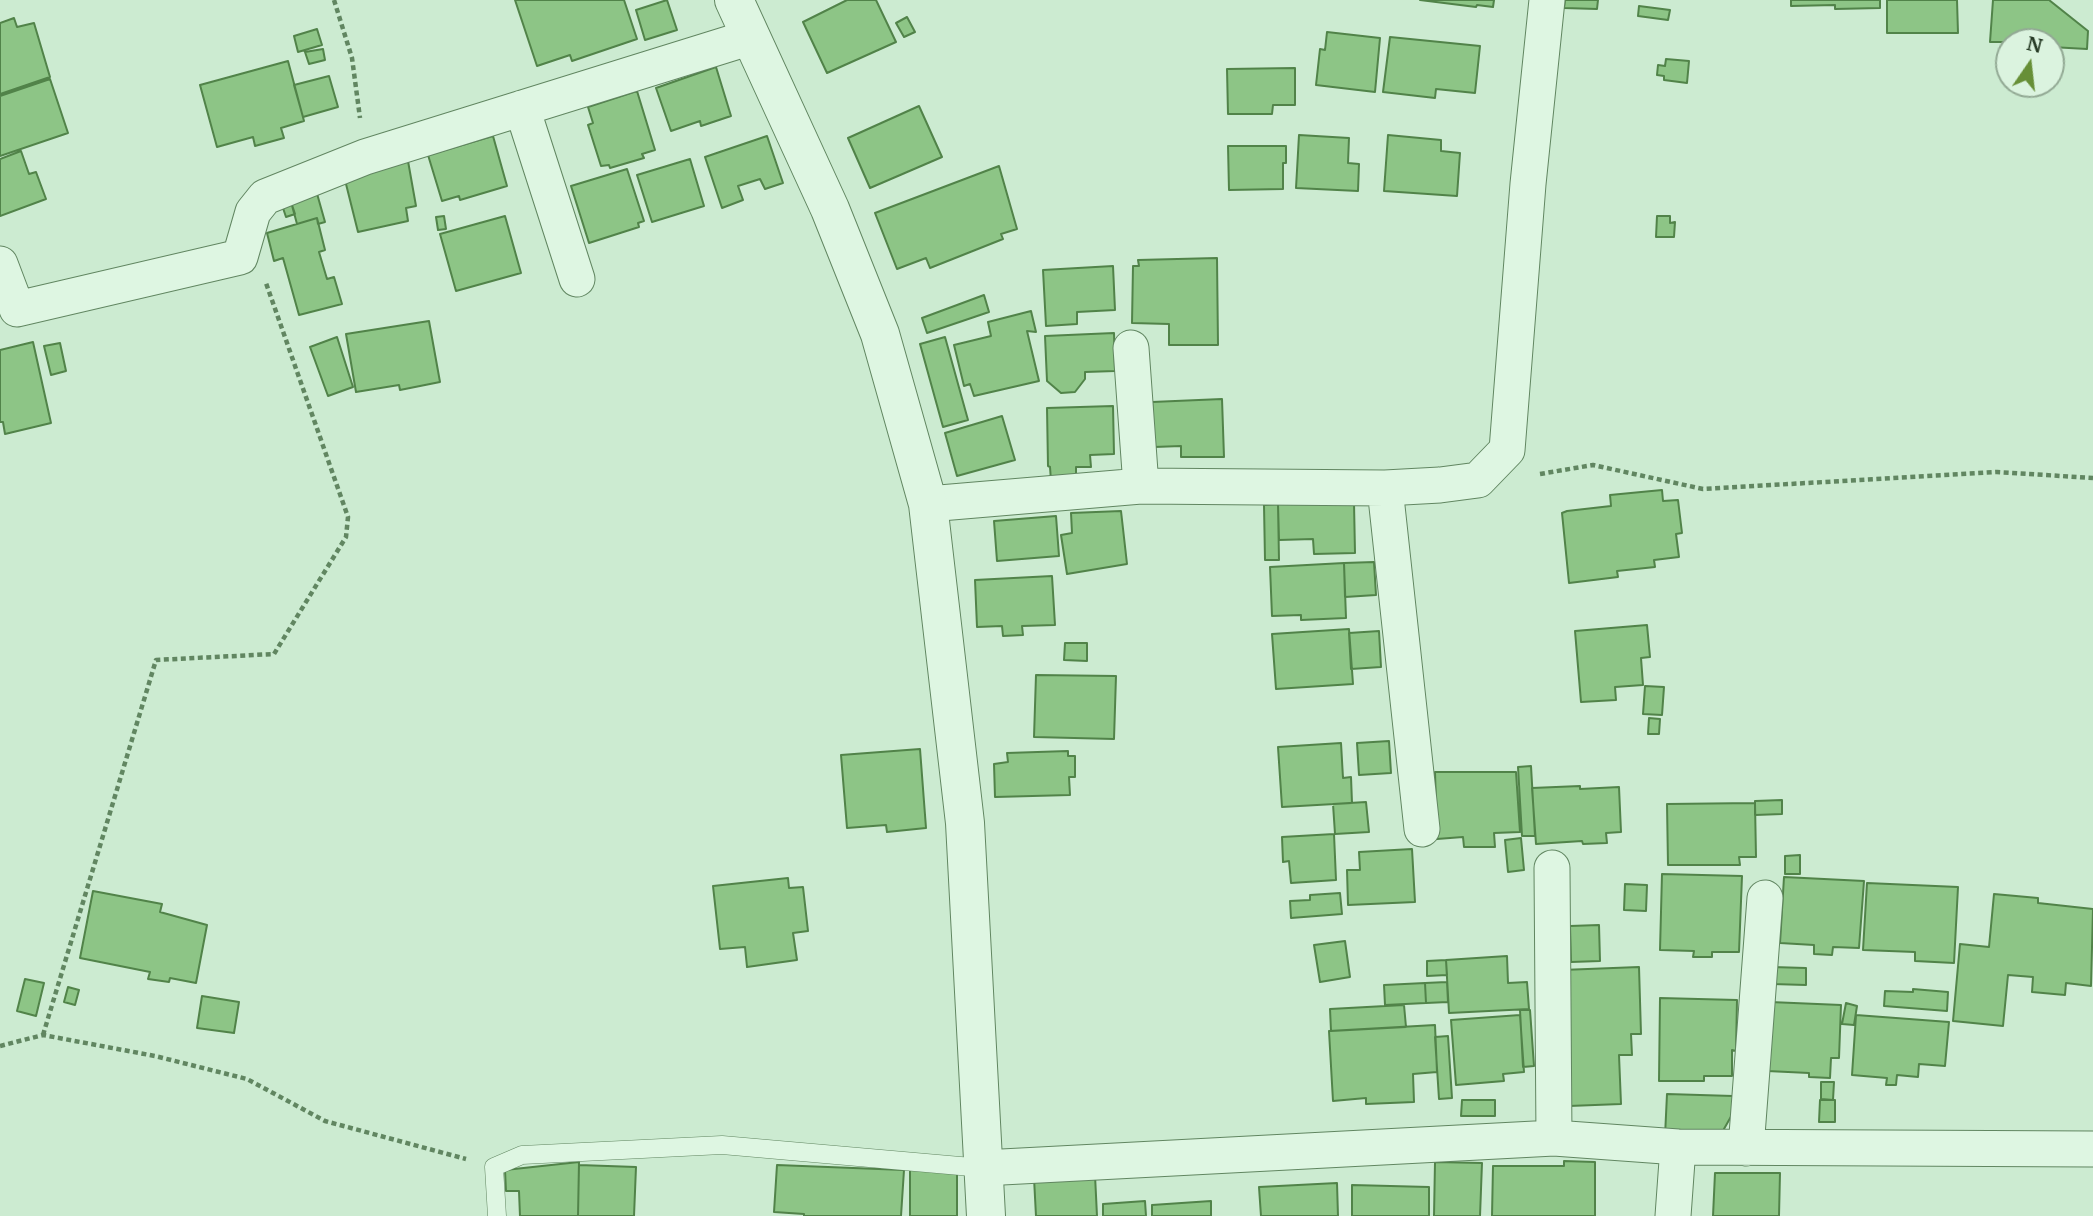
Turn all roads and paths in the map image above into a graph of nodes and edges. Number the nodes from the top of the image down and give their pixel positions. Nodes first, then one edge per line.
1 (334, 0) edge
2 (734, 0) edge
3 (1547, 0) edge
4 (751, 37) junction
5 (522, 108) junction
6 (365, 157) junction
7 (244, 244) junction
8 (0, 264) edge
9 (577, 279) dead end
10 (1131, 348) dead end
11 (1488, 470) junction
12 (2093, 478) edge
13 (1141, 486) junction
14 (1385, 488) junction
15 (928, 504) junction
16 (1422, 829) dead end
17 (1552, 868) dead end
18 (1765, 898) dead end
19 (43, 1035) junction
20 (0, 1046) edge
21 (1554, 1138) junction
22 (1678, 1147) junction
23 (1746, 1148) junction
24 (2093, 1149) edge
25 (494, 1167) junction
26 (983, 1168) junction
27 (497, 1216) edge
28 (986, 1216) edge
29 (1673, 1216) edge

1 - 6 path
2 - 4 street
3 - 11 street
4 - 5 street
4 - 15 street
5 - 6 street
5 - 9 street
6 - 7 street
7 - 8 street
7 - 19 path
10 - 13 street
11 - 12 path
11 - 14 street
13 - 14 street
13 - 15 street
14 - 16 street
15 - 26 street
17 - 21 street
18 - 23 street
19 - 20 path
19 - 25 path
21 - 22 street
21 - 26 street
22 - 23 street
22 - 29 street
23 - 24 street
25 - 26 lane
25 - 27 lane
26 - 28 street

